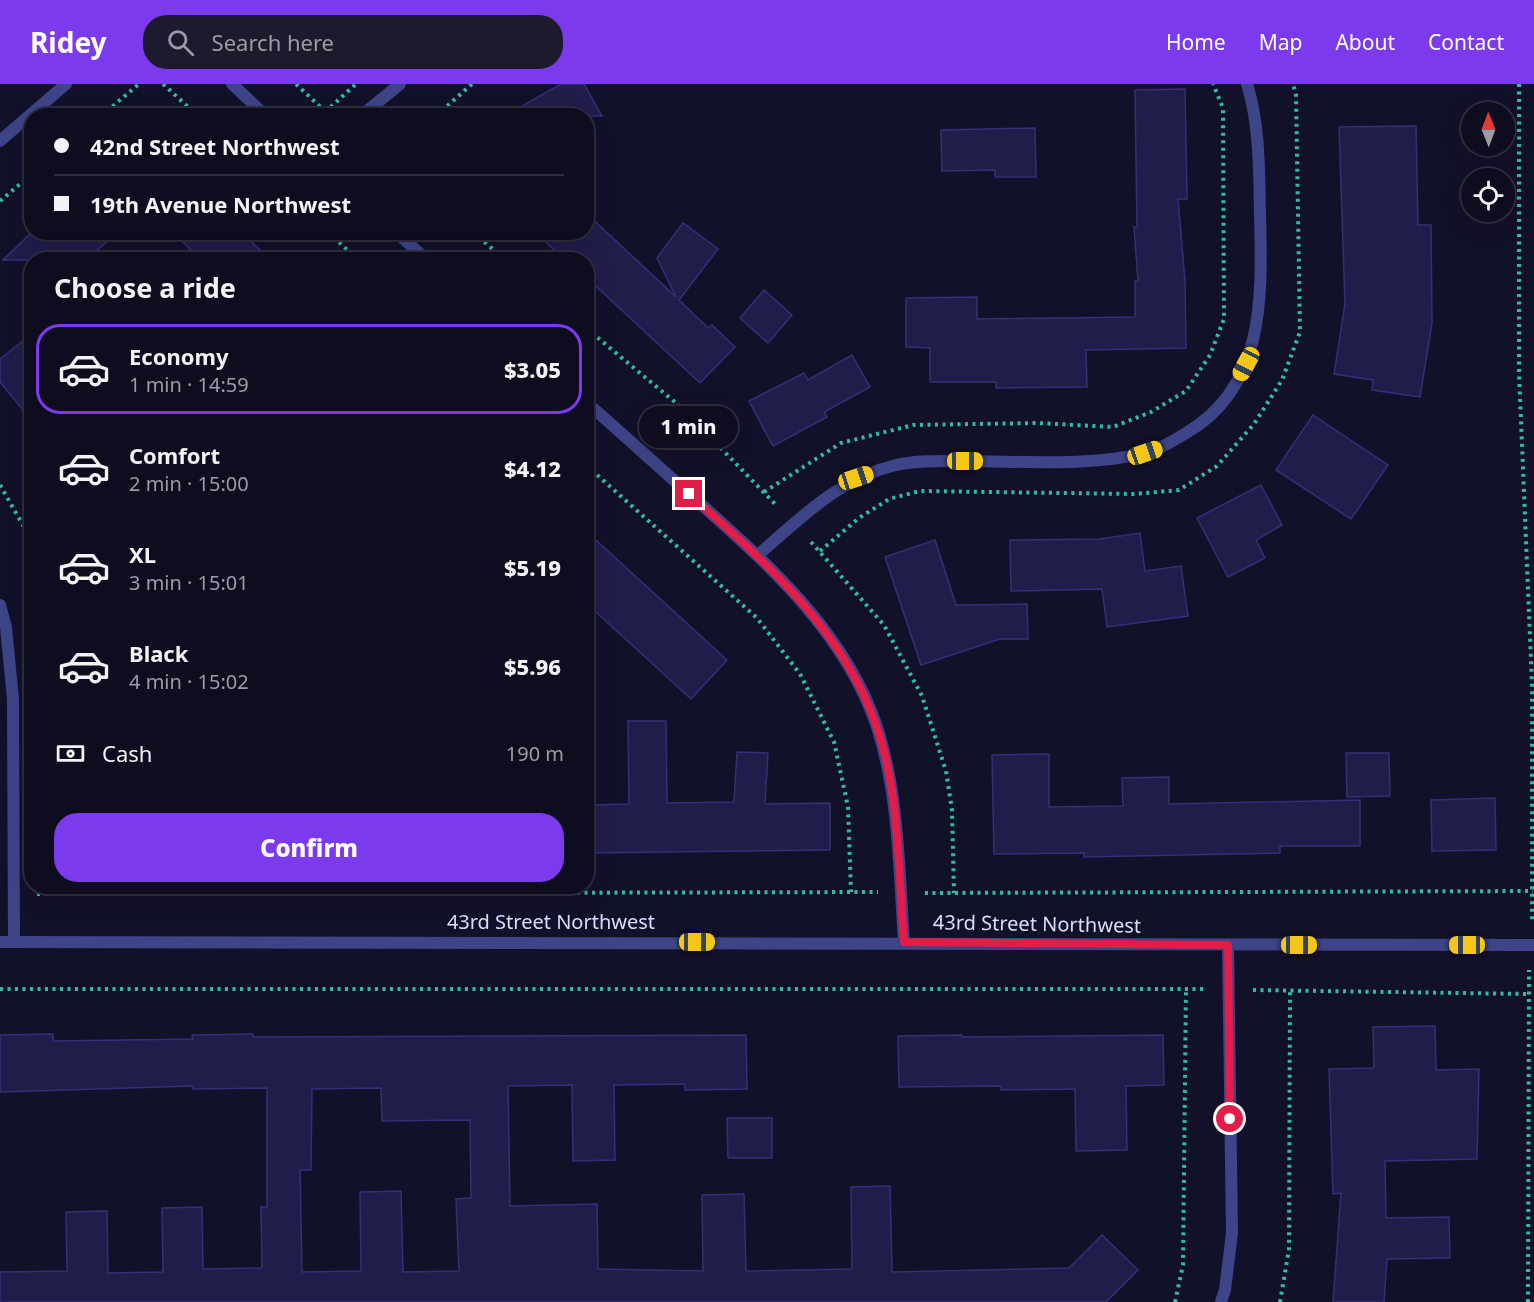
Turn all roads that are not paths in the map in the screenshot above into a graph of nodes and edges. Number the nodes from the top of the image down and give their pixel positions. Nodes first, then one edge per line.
1 (66, 84) edge
2 (232, 84) edge
3 (400, 84) edge
4 (1247, 84) edge
5 (38, 108) edge
6 (258, 108) edge
7 (371, 108) edge
8 (24, 120) edge
9 (0, 141) edge
10 (405, 240) edge
11 (418, 252) edge
12 (594, 409) edge
13 (758, 555) junction
14 (0, 605) edge
15 (0, 942) edge
16 (14, 942) junction
17 (904, 942) junction
18 (1228, 945) junction
19 (1534, 945) edge
20 (1221, 1302) edge

1 - 5 street
2 - 6 street
3 - 7 street
4 - 13 street
8 - 9 street
10 - 11 street
12 - 13 street
13 - 17 street
14 - 16 street
15 - 16 street, 43rd Street Northwest
16 - 17 street, 43rd Street Northwest
17 - 18 street, 43rd Street Northwest
18 - 19 street, 43rd Street Northwest
18 - 20 street

